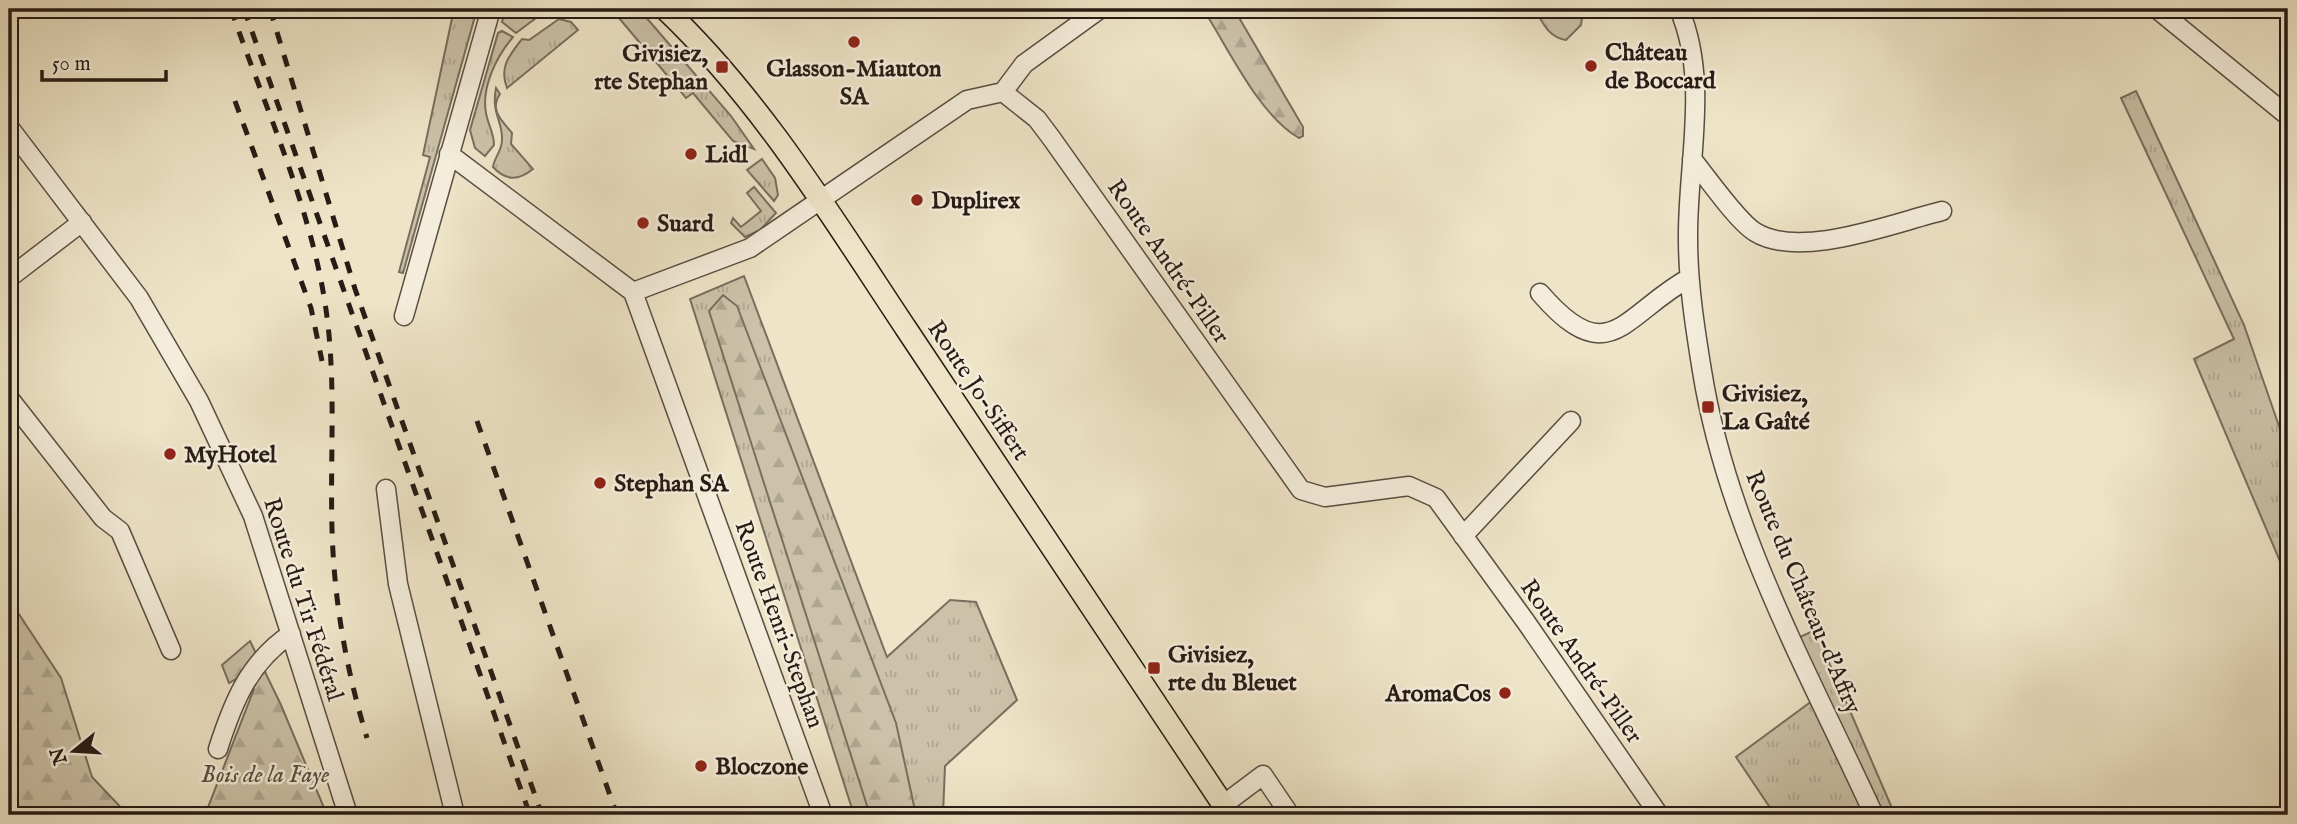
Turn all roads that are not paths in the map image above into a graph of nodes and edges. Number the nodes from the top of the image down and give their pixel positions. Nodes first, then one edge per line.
1 (491, 9) edge
2 (665, 9) edge
3 (1100, 9) edge
4 (1679, 9) edge
5 (2157, 9) edge
6 (1003, 92) junction
7 (2288, 116) edge
8 (9, 127) edge
9 (449, 154) junction
10 (1692, 159) junction
11 (820, 199) junction
12 (1942, 211) dead end
13 (82, 222) junction
14 (13, 275) edge
15 (1689, 278) junction
16 (634, 292) junction
17 (1540, 293) dead end
18 (404, 316) dead end
19 (9, 398) edge
20 (1571, 421) dead end
21 (386, 489) dead end
22 (1464, 536) junction
23 (291, 634) junction
24 (171, 650) dead end
25 (218, 748) dead end
26 (1227, 810) edge
27 (348, 815) edge
28 (455, 815) edge
29 (823, 815) edge
30 (1290, 815) edge
31 (1659, 815) edge
32 (1874, 815) edge

1 - 9 street
2 - 11 main road, Route Jo-Siffert
3 - 6 street
4 - 10 street, Route du Château-d'Affry
5 - 7 street
6 - 11 street
6 - 22 street, Route André-Piller
8 - 13 street, Route du Tir Fédéral
9 - 16 street
9 - 18 street
10 - 12 street
10 - 15 street, Route du Château-d'Affry
11 - 16 street
11 - 26 main road, Route Jo-Siffert
13 - 14 street
13 - 23 street, Route du Tir Fédéral
15 - 17 street
15 - 32 street, Route du Château-d'Affry
16 - 29 street, Route Henri-Stephan
19 - 24 street
20 - 22 street
21 - 28 street
22 - 31 street, Route André-Piller
23 - 25 street
23 - 27 street, Route du Tir Fédéral
26 - 30 street

